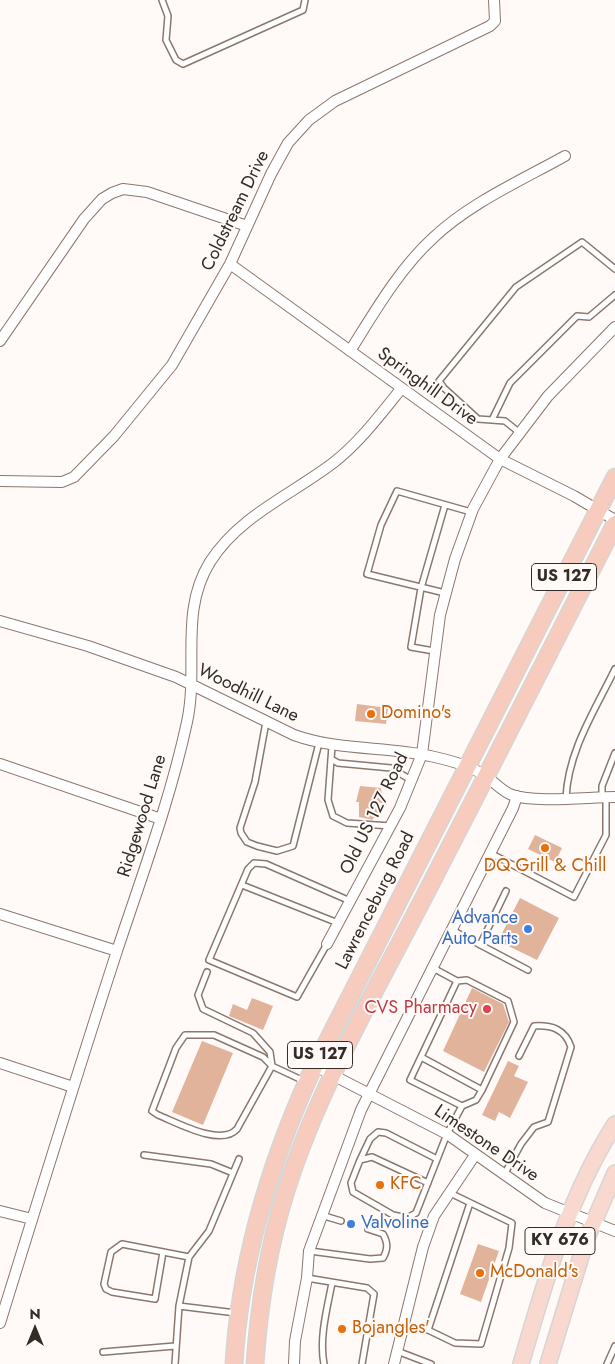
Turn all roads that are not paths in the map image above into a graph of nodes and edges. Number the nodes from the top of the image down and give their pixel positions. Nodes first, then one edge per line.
1 (162, 0) edge
2 (305, 0) edge
3 (494, 0) edge
4 (565, 156) dead end
5 (248, 226) junction
6 (230, 264) junction
7 (615, 269) edge
8 (615, 295) edge
9 (615, 327) edge
10 (0, 341) edge
11 (350, 351) junction
12 (401, 390) junction
13 (492, 420) junction
14 (520, 433) junction
15 (500, 459) junction
16 (615, 477) edge
17 (0, 481) edge
18 (445, 505) junction
19 (598, 510) junction
20 (472, 512) junction
21 (615, 520) edge
22 (615, 524) edge
23 (422, 588) junction
24 (445, 594) junction
25 (0, 621) edge
26 (434, 651) junction
27 (615, 669) edge
28 (192, 684) junction
29 (266, 721) junction
30 (319, 743) junction
31 (332, 746) junction
32 (615, 753) edge
33 (422, 754) junction
34 (331, 760) junction
35 (0, 764) edge
36 (466, 768) junction
37 (486, 776) junction
38 (412, 780) junction
39 (517, 796) junction
40 (607, 797) edge
41 (566, 798) junction
42 (161, 819) junction
43 (391, 826) junction
44 (490, 853) junction
45 (242, 885) junction
46 (506, 891) dead end
47 (350, 901) junction
48 (0, 914) edge
49 (338, 924) junction
50 (452, 930) junction
51 (327, 944) joint
52 (480, 945) junction
53 (117, 951) junction
54 (433, 968) junction
55 (528, 970) dead end
56 (207, 972) dead end
57 (458, 981) junction
58 (519, 1056) dead end
59 (421, 1057) junction
60 (0, 1063) edge
61 (272, 1066) junction
62 (315, 1066) junction
63 (334, 1075) junction
64 (306, 1082) junction
65 (73, 1087) junction
66 (482, 1090) junction
67 (369, 1093) junction
68 (462, 1106) junction
69 (615, 1124) edge
70 (446, 1134) junction
71 (144, 1155) dead end
72 (475, 1155) junction
73 (239, 1159) dead end
74 (437, 1159) junction
75 (360, 1160) junction
76 (342, 1162) junction
77 (355, 1167) junction
78 (615, 1173) edge
79 (233, 1174) junction
80 (504, 1175) junction
81 (428, 1182) junction
82 (450, 1193) junction
83 (470, 1203) junction
84 (0, 1211) edge
85 (570, 1213) junction
86 (321, 1215) junction
87 (32, 1219) junction
88 (342, 1221) dead end
89 (593, 1222) junction
90 (368, 1229) dead end
91 (615, 1231) edge
92 (309, 1251) junction
93 (163, 1252) junction
94 (188, 1257) junction
95 (307, 1278) junction
96 (332, 1283) junction
97 (179, 1306) junction
98 (239, 1314) junction
99 (0, 1323) edge
100 (404, 1326) junction
101 (428, 1330) junction
102 (175, 1346) junction
103 (615, 1346) edge
104 (396, 1351) junction
105 (103, 1352) dead end
106 (175, 1364) edge
107 (234, 1364) edge
108 (255, 1364) edge
109 (294, 1364) edge
110 (324, 1364) edge
111 (362, 1364) edge
112 (394, 1364) edge
113 (431, 1364) edge
114 (521, 1364) edge
115 (548, 1364) edge
116 (607, 1364) edge

1 - 2 lane
3 - 5 street, Coldstream Drive
4 - 11 street
5 - 6 street, Coldstream Drive
5 - 10 street
6 - 11 street, Springhill Drive
6 - 17 street, Coldstream Drive
7 - 13 lane
8 - 13 lane
9 - 14 street, Old US 127 Road
11 - 12 street, Springhill Drive
12 - 15 street, Springhill Drive
12 - 28 street, Ridgewood Lane
13 - 14 lane
14 - 15 street, Old US 127 Road
15 - 19 street, Springhill Drive
15 - 20 street, Old US 127 Road
16 - 19 highway, Lawrenceburg Road / US 127
18 - 20 lane
18 - 23 lane
18 - 23 lane
19 - 21 street, Springhill Drive
19 - 36 highway, Lawrenceburg Road / US 127
20 - 24 street, Old US 127 Road
22 - 37 highway, US 127
23 - 24 lane
23 - 26 lane
24 - 26 street, Old US 127 Road
25 - 28 street, Woodhill Lane
26 - 33 street, Old US 127 Road
27 - 41 lane
28 - 29 street, Woodhill Lane
28 - 42 street, Ridgewood Lane
29 - 30 street, Woodhill Lane
29 - 30 lane
30 - 31 street, Woodhill Lane
31 - 33 street, Woodhill Lane
31 - 34 lane
32 - 40 lane
33 - 36 street, Woodhill Lane
33 - 38 street, Old US 127 Road
34 - 38 lane
34 - 43 lane
35 - 42 street
36 - 37 street, Woodhill Lane
36 - 62 highway, Lawrenceburg Road / US 127
37 - 39 street, Woodhill Lane
37 - 63 highway, US 127
38 - 43 street, Old US 127 Road
39 - 41 street
39 - 44 street
40 - 41 street
40 - 44 lane
42 - 53 street, Ridgewood Lane
43 - 47 street, Old US 127 Road
44 - 50 street
45 - 47 lane
45 - 49 lane
45 - 51 lane
46 - 52 lane
47 - 49 street, Old US 127 Road
48 - 53 street
49 - 51 street, Old US 127 Road
50 - 52 lane
50 - 54 street
52 - 55 lane
53 - 65 street, Ridgewood Lane
54 - 57 lane
54 - 67 street
56 - 61 lane
57 - 59 lane
57 - 66 lane
58 - 80 lane
59 - 66 lane
59 - 68 lane
60 - 65 street
61 - 61 lane
61 - 64 lane
62 - 63 street, Limestone Drive
62 - 64 highway, Lawrenceburg Road / US 127
63 - 67 street, Limestone Drive
63 - 108 highway, US 127
64 - 98 highway, Lawrenceburg Road / US 127
65 - 87 street, Ridgewood Lane
66 - 68 lane
67 - 70 street, Limestone Drive
67 - 76 street
68 - 70 lane
69 - 85 main road, KY 676
70 - 72 street, Limestone Drive
70 - 74 lane
71 - 79 lane
72 - 80 street, Limestone Drive
72 - 82 street
73 - 79 lane
74 - 75 lane
74 - 81 lane
75 - 77 lane
75 - 81 lane
76 - 77 lane
76 - 86 street
77 - 81 lane
78 - 89 main road, KY 676
79 - 94 lane
80 - 85 street, Limestone Drive
82 - 83 lane
82 - 100 street
83 - 101 lane
83 - 101 lane
84 - 87 street
85 - 89 street, Limestone Drive
85 - 114 main road, KY 676
86 - 88 lane
86 - 92 street
87 - 99 street, Ridgewood Lane
89 - 91 street, Limestone Drive
89 - 115 main road, KY 676
90 - 92 lane
92 - 95 street
93 - 93 lane
93 - 94 lane
94 - 97 lane
95 - 96 lane
95 - 109 street
96 - 110 lane
96 - 111 lane
97 - 98 lane
97 - 102 lane
98 - 107 highway, Lawrenceburg Road / US 127
100 - 101 lane
100 - 104 street
102 - 105 lane
102 - 106 lane
103 - 116 lane
104 - 112 street
104 - 113 lane

